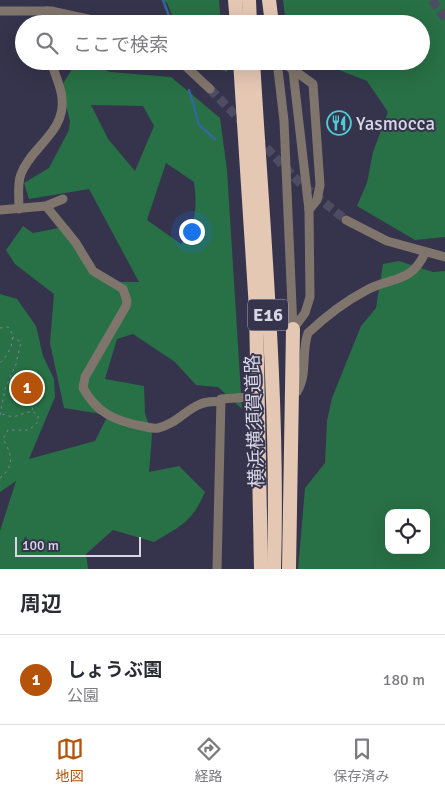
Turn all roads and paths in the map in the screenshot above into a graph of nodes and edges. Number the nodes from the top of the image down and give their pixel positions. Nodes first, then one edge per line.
1 (249, 0) edge
2 (269, 0) edge
3 (0, 11) edge
4 (47, 11) junction
5 (47, 15) edge
6 (67, 15) edge
7 (250, 15) edge
8 (271, 15) edge
9 (54, 70) edge
10 (190, 70) edge
11 (241, 70) edge
12 (254, 70) edge
13 (278, 70) edge
14 (293, 71) joint
15 (210, 89) tunnel mouth
16 (63, 199) dead end
17 (46, 206) junction
18 (19, 208) junction
19 (0, 210) edge
20 (309, 210) junction
21 (346, 220) tunnel mouth
22 (425, 253) junction
23 (445, 258) edge
24 (0, 328) edge
25 (293, 329) junction
26 (13, 337) junction
27 (0, 363) edge
28 (40, 375) dead end
29 (10, 379) junction
30 (38, 392) junction
31 (297, 392) dead end
32 (249, 397) dead end
33 (221, 402) junction
34 (32, 411) junction
35 (1, 414) edge
36 (0, 478) edge
37 (216, 569) edge
38 (261, 569) edge
39 (274, 569) edge
40 (289, 569) edge

1 - 7 highway
2 - 8 highway
3 - 4 street
4 - 5 street
4 - 6 street
9 - 18 street
10 - 15 street
11 - 38 highway, 横浜横須賀道路 / E16
12 - 39 highway, 横浜横須賀道路 / E16
13 - 25 street
14 - 20 street
14 - 20 street
16 - 17 street
17 - 18 street
17 - 33 street
18 - 19 street
20 - 25 street
21 - 22 street
22 - 23 street
22 - 31 street
24 - 26 path
25 - 40 highway
26 - 27 path
26 - 29 path
28 - 30 path
29 - 30 path
29 - 35 path
30 - 34 path
32 - 33 street
33 - 37 street
34 - 35 path
34 - 36 path

